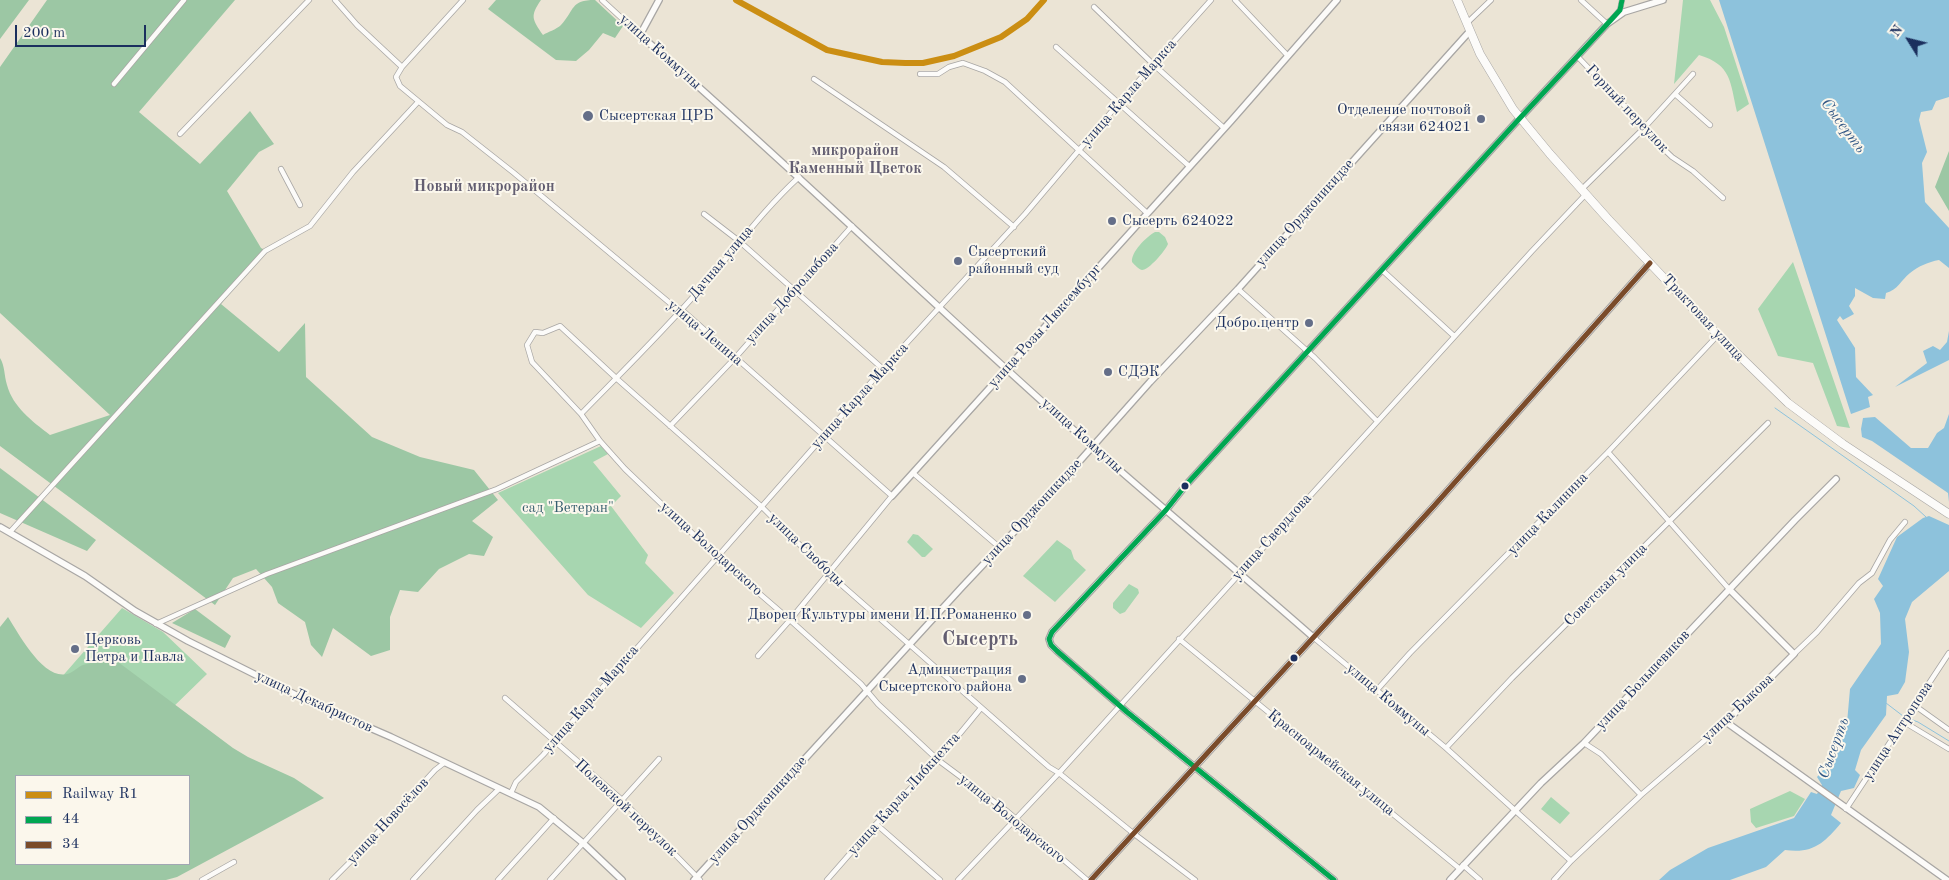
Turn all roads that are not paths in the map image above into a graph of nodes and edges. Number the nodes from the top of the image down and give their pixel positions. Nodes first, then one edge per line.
1 (184, 0) edge
2 (309, 0) edge
3 (335, 0) edge
4 (463, 0) edge
5 (602, 0) edge
6 (659, 0) edge
7 (1094, 0) edge
8 (1211, 0) edge
9 (1235, 0) edge
10 (1337, 0) edge
11 (1457, 0) edge
12 (1491, 0) edge
13 (1581, 0) edge
14 (1622, 0) edge
15 (1663, 0) edge
16 (1608, 23) junction
17 (1468, 28) junction
18 (640, 35) junction
19 (1056, 47) dead end
20 (1288, 56) junction
21 (1577, 56) junction
22 (1154, 65) junction
23 (402, 67) junction
24 (920, 74) dead end
25 (1692, 74) dead end
26 (814, 79) dead end
27 (114, 84) dead end
28 (1675, 94) junction
29 (418, 102) junction
30 (1118, 104) junction
31 (1520, 118) junction
32 (1710, 125) dead end
33 (1224, 128) junction
34 (1644, 128) junction
35 (180, 134) dead end
36 (1080, 150) junction
37 (1189, 166) junction
38 (281, 169) dead end
39 (799, 178) junction
40 (1584, 191) junction
41 (1724, 198) dead end
42 (300, 205) dead end
43 (1147, 213) junction
44 (704, 214) dead end
45 (852, 226) junction
46 (1014, 227) junction
47 (739, 241) junction
48 (1650, 263) junction
49 (1382, 270) junction
50 (1238, 290) junction
51 (794, 291) junction
52 (940, 307) junction
53 (682, 310) junction
54 (535, 332) joint
55 (1718, 335) junction
56 (1454, 336) junction
57 (1307, 352) junction
58 (735, 358) junction
59 (1007, 368) junction
60 (883, 369) junction
61 (616, 378) junction
62 (581, 414) junction
63 (1377, 421) junction
64 (1768, 423) dead end
65 (670, 426) junction
66 (824, 436) junction
67 (600, 441) junction
68 (1093, 447) junction
69 (1608, 452) junction
70 (913, 472) junction
71 (1836, 479) dead end
72 (892, 496) junction
73 (762, 507) junction
74 (1166, 510) junction
75 (1949, 514) edge
76 (1905, 522) dead end
77 (1669, 523) junction
78 (0, 527) edge
79 (10, 532) junction
80 (998, 547) junction
81 (717, 557) junction
82 (1240, 572) junction
83 (828, 573) junction
84 (1729, 589) junction
85 (790, 620) junction
86 (156, 624) junction
87 (1313, 638) junction
88 (1179, 639) junction
89 (909, 645) junction
90 (1949, 653) edge
91 (1794, 654) junction
92 (758, 656) dead end
93 (867, 690) junction
94 (1376, 691) junction
95 (506, 698) dead end
96 (1255, 702) junction
97 (1119, 706) junction
98 (1914, 706) junction
99 (981, 708) junction
100 (1726, 722) junction
101 (1904, 722) junction
102 (1949, 730) edge
103 (554, 741) junction
104 (1584, 743) junction
105 (1446, 748) junction
106 (1949, 749) edge
107 (660, 759) dead end
108 (938, 760) junction
109 (444, 763) junction
110 (1195, 767) junction
111 (1059, 773) junction
112 (499, 789) junction
113 (511, 793) junction
114 (1642, 795) junction
115 (622, 799) junction
116 (1846, 809) junction
117 (1515, 811) junction
118 (554, 818) junction
119 (1016, 819) junction
120 (876, 824) junction
121 (1133, 833) junction
122 (583, 843) junction
123 (1571, 861) junction
124 (234, 862) dead end
125 (1462, 867) junction
126 (697, 879) edge
127 (202, 880) edge
128 (332, 880) edge
129 (413, 880) edge
130 (498, 880) edge
131 (550, 880) edge
132 (622, 880) edge
133 (826, 880) edge
134 (940, 880) edge
135 (958, 880) edge
136 (1087, 880) edge
137 (1091, 880) edge
138 (1195, 880) edge
139 (1334, 880) edge
140 (1450, 880) edge
141 (1480, 880) edge
142 (1554, 880) edge
143 (1947, 880) edge

1 - 27 street
2 - 35 street
3 - 23 street
4 - 23 street
5 - 18 street, улица Коммуны
6 - 18 street
7 - 22 street
8 - 22 street, улица Карла Маркса
9 - 20 street
10 - 20 street, улица Розы Люксембург
11 - 17 main road, Трактовая улица
12 - 17 street
13 - 16 street
14 - 16 street
15 - 16 street
16 - 21 street
17 - 31 main road, Трактовая улица
17 - 50 street, улица Орджоникидзе
18 - 39 street, улица Коммуны
19 - 30 street
20 - 33 street, улица Розы Люксембург
21 - 31 street
21 - 34 street, Горный переулок
22 - 30 street, улица Карла Маркса
22 - 33 street
23 - 29 street, улица Ленина
24 - 36 street
25 - 28 street, улица Свердлова
26 - 46 street
28 - 32 street
28 - 34 street, улица Свердлова
29 - 53 street, улица Ленина
29 - 79 street
30 - 36 street, улица Карла Маркса
30 - 37 street
31 - 40 main road, Трактовая улица
31 - 49 street
33 - 37 street, улица Розы Люксембург
34 - 40 street, улица Свердлова
34 - 41 street, Горный переулок
36 - 43 street
36 - 46 street, улица Карла Маркса
37 - 43 street, улица Розы Люксембург
38 - 42 street
39 - 45 street, улица Коммуны
39 - 47 street, Дачная улица
40 - 48 main road, Трактовая улица
40 - 56 street, улица Свердлова
43 - 59 street, улица Розы Люксембург
44 - 47 street
45 - 51 street, улица Добролюбова
45 - 52 street, улица Коммуны
46 - 52 street, улица Карла Маркса
47 - 51 street
47 - 53 street, Дачная улица
48 - 55 main road, Трактовая улица
48 - 87 main road
49 - 56 street
49 - 57 street
50 - 57 street
50 - 68 street, улица Орджоникидзе
51 - 58 street, улица Добролюбова
51 - 60 street
52 - 59 street, улица Коммуны
52 - 60 street, улица Карла Маркса
53 - 58 street, улица Ленина
53 - 61 street, Дачная улица
54 - 61 street, улица Свободы
54 - 62 street, улица Володарского
55 - 69 street, улица Калинина
55 - 75 main road, Трактовая улица
56 - 63 street, улица Свердлова
57 - 63 street
57 - 74 street
58 - 65 street, улица Добролюбова
58 - 66 street, улица Ленина
59 - 68 street, улица Коммуны
59 - 70 street, улица Розы Люксембург
60 - 66 street, улица Карла Маркса
61 - 62 street, Дачная улица
61 - 65 street, улица Свободы
62 - 67 street, улица Володарского
63 - 82 street, улица Свердлова
64 - 77 street, Советская улица
65 - 73 street, улица Свободы
66 - 72 street, улица Ленина
66 - 73 street, улица Карла Маркса
67 - 81 street, улица Володарского
67 - 86 street
68 - 74 street, улица Коммуны
68 - 80 street, улица Орджоникидзе
69 - 77 street
69 - 94 street, улица Калинина
70 - 72 street, улица Розы Люксембург
70 - 80 street
71 - 84 street, улица Большевиков
72 - 83 street, улица Розы Люксембург
73 - 81 street, улица Карла Маркса
73 - 83 street, улица Свободы
74 - 82 street, улица Коммуны
74 - 97 street
76 - 91 street, улица Быкова
77 - 84 street
77 - 105 street, Советская улица
78 - 79 street, улица Декабристов
79 - 86 street, улица Декабристов
80 - 89 street, улица Орджоникидзе
81 - 85 street, улица Володарского
81 - 103 street, улица Карла Маркса
82 - 87 street, улица Коммуны
82 - 88 street, улица Свердлова
83 - 85 street, улица Розы Люксембург
83 - 89 street, улица Свободы
84 - 91 street
84 - 104 street, улица Большевиков
85 - 92 street, улица Розы Люксембург
85 - 93 street, улица Володарского
86 - 109 street, улица Декабристов
87 - 94 street, улица Коммуны
87 - 96 main road
88 - 96 street, Красноармейская улица
88 - 97 street, улица Свердлова
89 - 93 street, улица Орджоникидзе
89 - 99 street, улица Свободы
90 - 98 street, улица Антропова
91 - 100 street, улица Быкова
93 - 108 street, улица Володарского
93 - 126 street, улица Орджоникидзе
94 - 105 street, улица Коммуны
95 - 103 street, Полевской переулок
96 - 110 main road
96 - 125 street, Красноармейская улица
97 - 110 street
97 - 111 street, улица Свердлова
98 - 101 street, улица Антропова
98 - 102 street
99 - 108 street, улица Карла Либкнехта
99 - 111 street, улица Свободы
100 - 114 street, улица Быкова
100 - 116 street
101 - 106 street
101 - 116 street, улица Антропова
103 - 113 street, улица Карла Маркса
103 - 115 street, Полевской переулок
104 - 114 street
104 - 117 street, улица Большевиков
105 - 117 street, улица Коммуны
107 - 115 street
108 - 119 street, улица Володарского
108 - 120 street, улица Карла Либкнехта
109 - 112 street, улица Декабристов
109 - 128 street, улица Новосёлов
110 - 121 main road
110 - 139 street
111 - 119 street, улица Свердлова
111 - 121 street, улица Свободы
112 - 113 street, улица Декабристов
112 - 129 street
113 - 118 street, улица Декабристов
114 - 123 street, улица Быкова
115 - 122 street
115 - 126 street, Полевской переулок
116 - 143 street
117 - 123 street, улица Коммуны
117 - 125 street, улица Большевиков
118 - 122 street, улица Декабристов
118 - 130 street
119 - 135 street, улица Свердлова
119 - 136 street, улица Володарского
120 - 133 street, улица Карла Либкнехта
120 - 134 street
121 - 137 main road
121 - 138 street, улица Свободы
122 - 131 street
122 - 132 street, улица Декабристов
123 - 142 street, улица Быкова
124 - 127 street
125 - 140 street, улица Большевиков
125 - 141 street, Красноармейская улица

